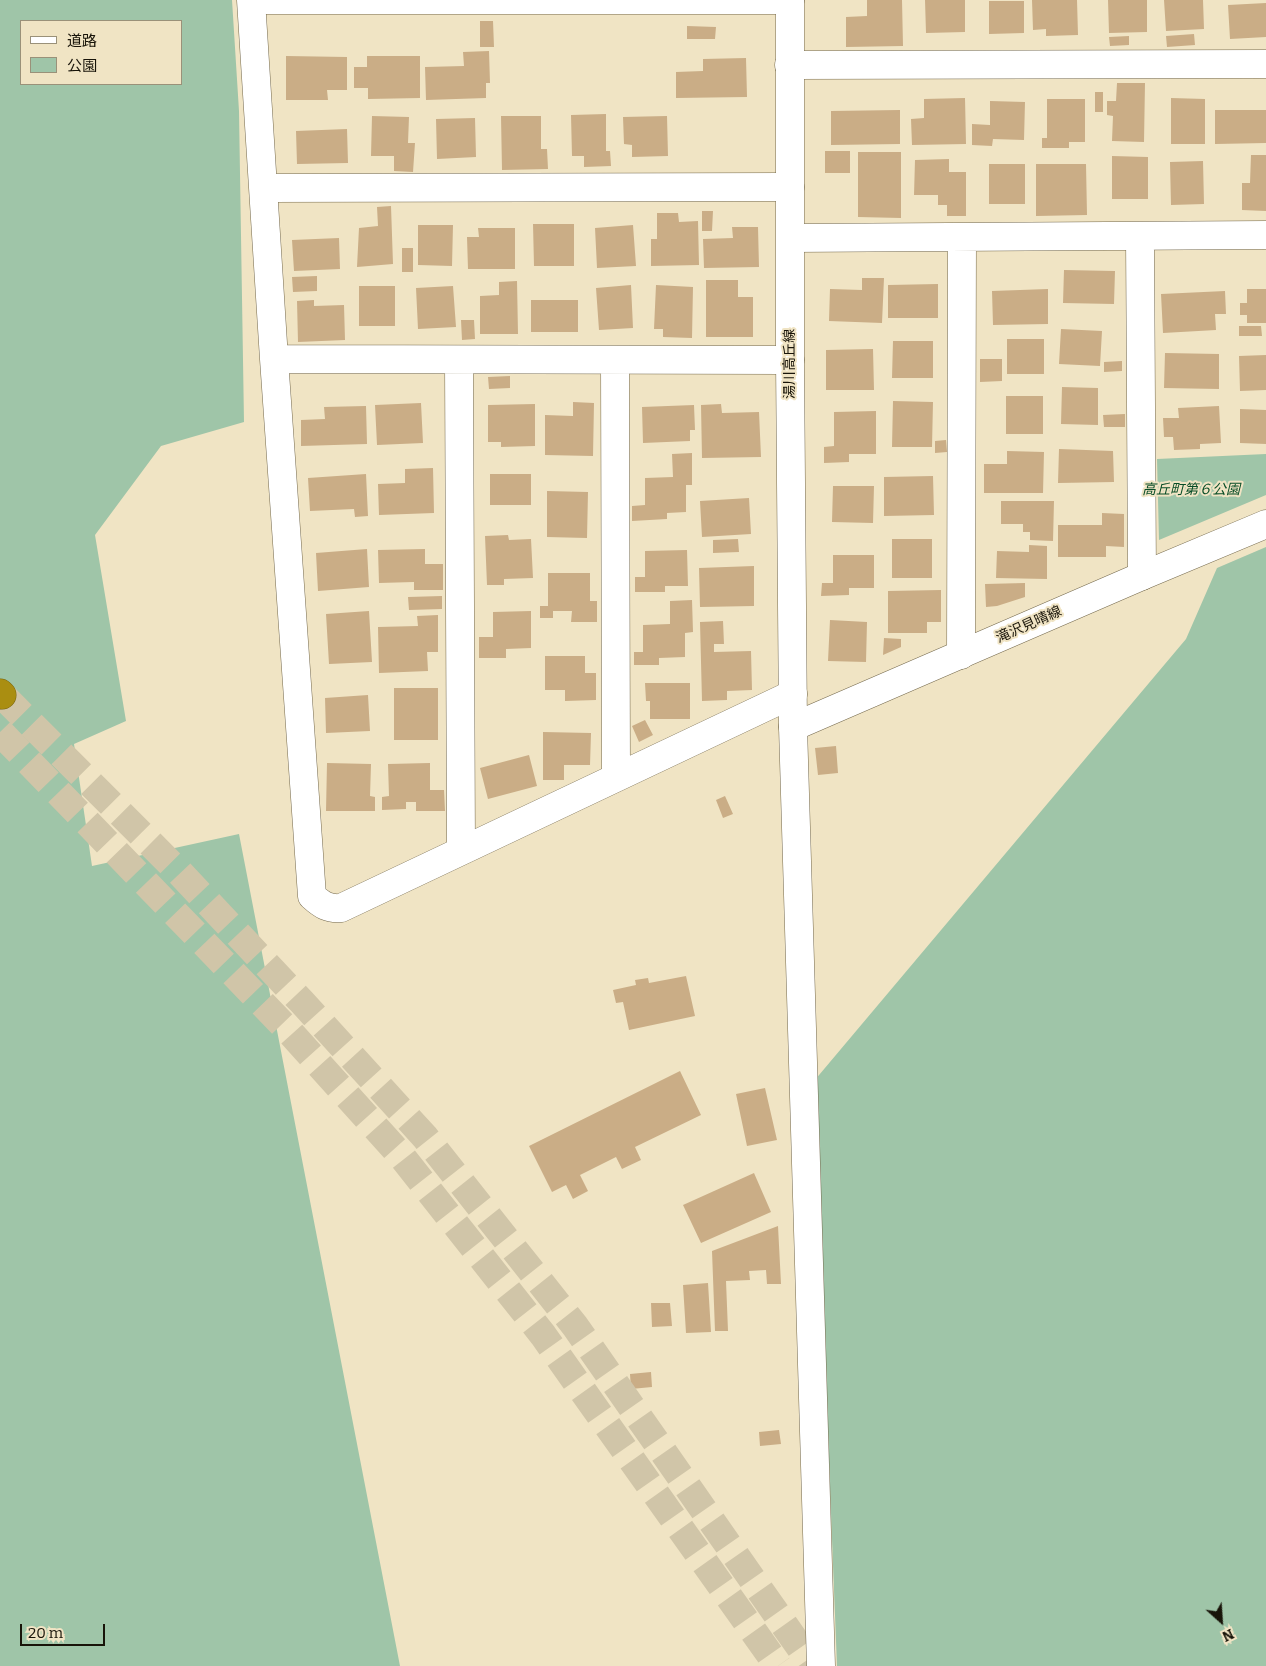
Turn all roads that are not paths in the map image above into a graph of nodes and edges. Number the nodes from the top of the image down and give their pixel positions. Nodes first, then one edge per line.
1 (252, 0) edge
2 (790, 0) edge
3 (1266, 64) edge
4 (789, 65) junction
5 (790, 187) junction
6 (263, 188) junction
7 (1266, 235) edge
8 (962, 236) junction
9 (1140, 236) junction
10 (791, 238) junction
11 (274, 359) junction
12 (460, 360) junction
13 (615, 360) junction
14 (790, 360) junction
15 (1266, 524) edge
16 (1142, 576) junction
17 (961, 655) junction
18 (793, 694) junction
19 (793, 727) junction
20 (616, 777) junction
21 (461, 850) junction
22 (821, 1666) edge

1 - 2 street
1 - 6 street
2 - 4 street, 湯川高丘線
3 - 4 street
4 - 5 street, 湯川高丘線
5 - 6 street
5 - 10 street, 湯川高丘線
6 - 11 street
7 - 9 street
8 - 9 street
8 - 10 street
8 - 17 street
9 - 16 street
10 - 14 street, 湯川高丘線
11 - 12 street
11 - 21 street
12 - 13 street
12 - 21 street
13 - 14 street
13 - 20 street
14 - 18 street, 湯川高丘線
15 - 16 street, 滝沢見晴線
16 - 17 street, 滝沢見晴線
17 - 19 street, 滝沢見晴線
18 - 19 street, 湯川高丘線
18 - 20 street
19 - 22 street, 湯川高丘線
20 - 21 street

